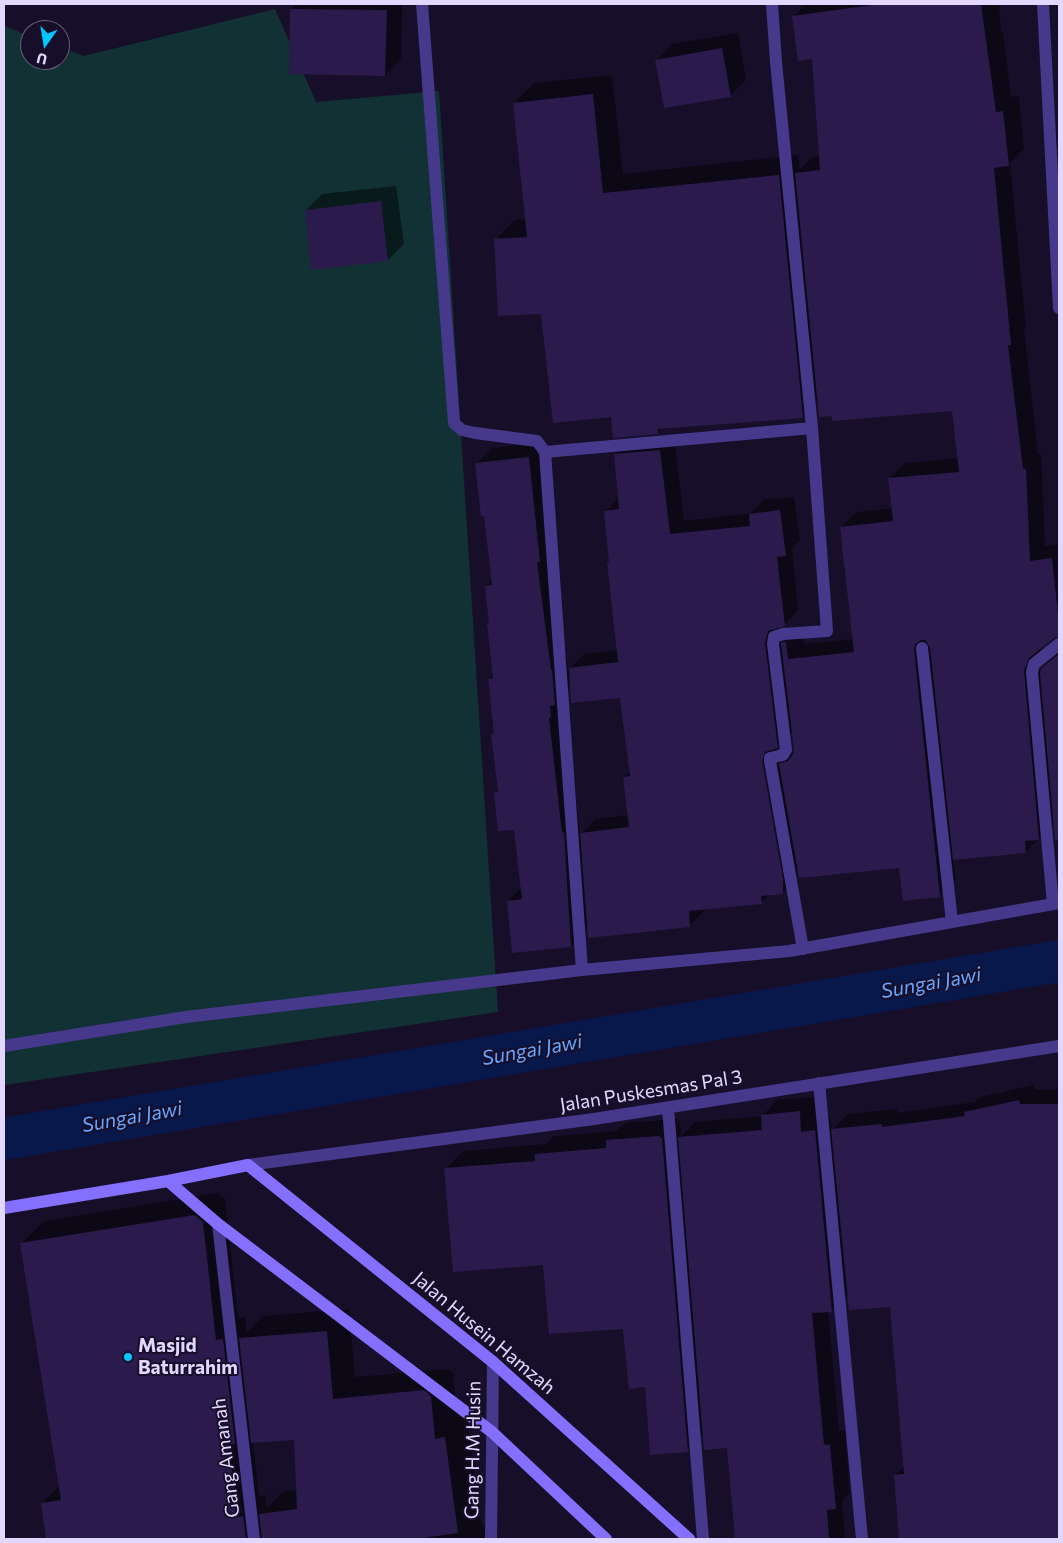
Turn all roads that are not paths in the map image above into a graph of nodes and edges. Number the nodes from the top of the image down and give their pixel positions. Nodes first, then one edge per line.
1 (422, 4) edge
2 (772, 4) edge
3 (1043, 4) edge
4 (1059, 308) edge
5 (812, 428) junction
6 (545, 452) junction
7 (1059, 644) edge
8 (922, 648) dead end
9 (1056, 904) edge
10 (952, 922) junction
11 (803, 948) junction
12 (582, 970) junction
13 (4, 1046) edge
14 (1059, 1046) edge
15 (819, 1083) junction
16 (668, 1108) junction
17 (248, 1165) junction
18 (168, 1181) junction
19 (4, 1208) edge
20 (218, 1224) junction
21 (493, 1362) junction
22 (492, 1432) junction
23 (254, 1539) edge
24 (491, 1539) edge
25 (606, 1539) edge
26 (689, 1539) edge
27 (703, 1539) edge
28 (862, 1539) edge

1 - 6 street
2 - 5 street
3 - 4 street
5 - 6 street
5 - 11 street
6 - 12 street
7 - 9 street
8 - 10 street
9 - 10 street
10 - 11 street
11 - 12 street
12 - 13 street
14 - 15 street, Jalan Puskesmas Pal 3
15 - 16 street, Jalan Puskesmas Pal 3
15 - 28 street
16 - 17 street, Jalan Puskesmas Pal 3
16 - 27 street
17 - 18 street
17 - 21 street, Jalan Husein Hamzah
18 - 19 street
18 - 20 street
20 - 22 street
20 - 23 street, Gang Amanah
21 - 22 street, Gang H.M Husin
21 - 26 street, Jalan Husein Hamzah
22 - 24 street, Gang H.M Husin
22 - 25 street

